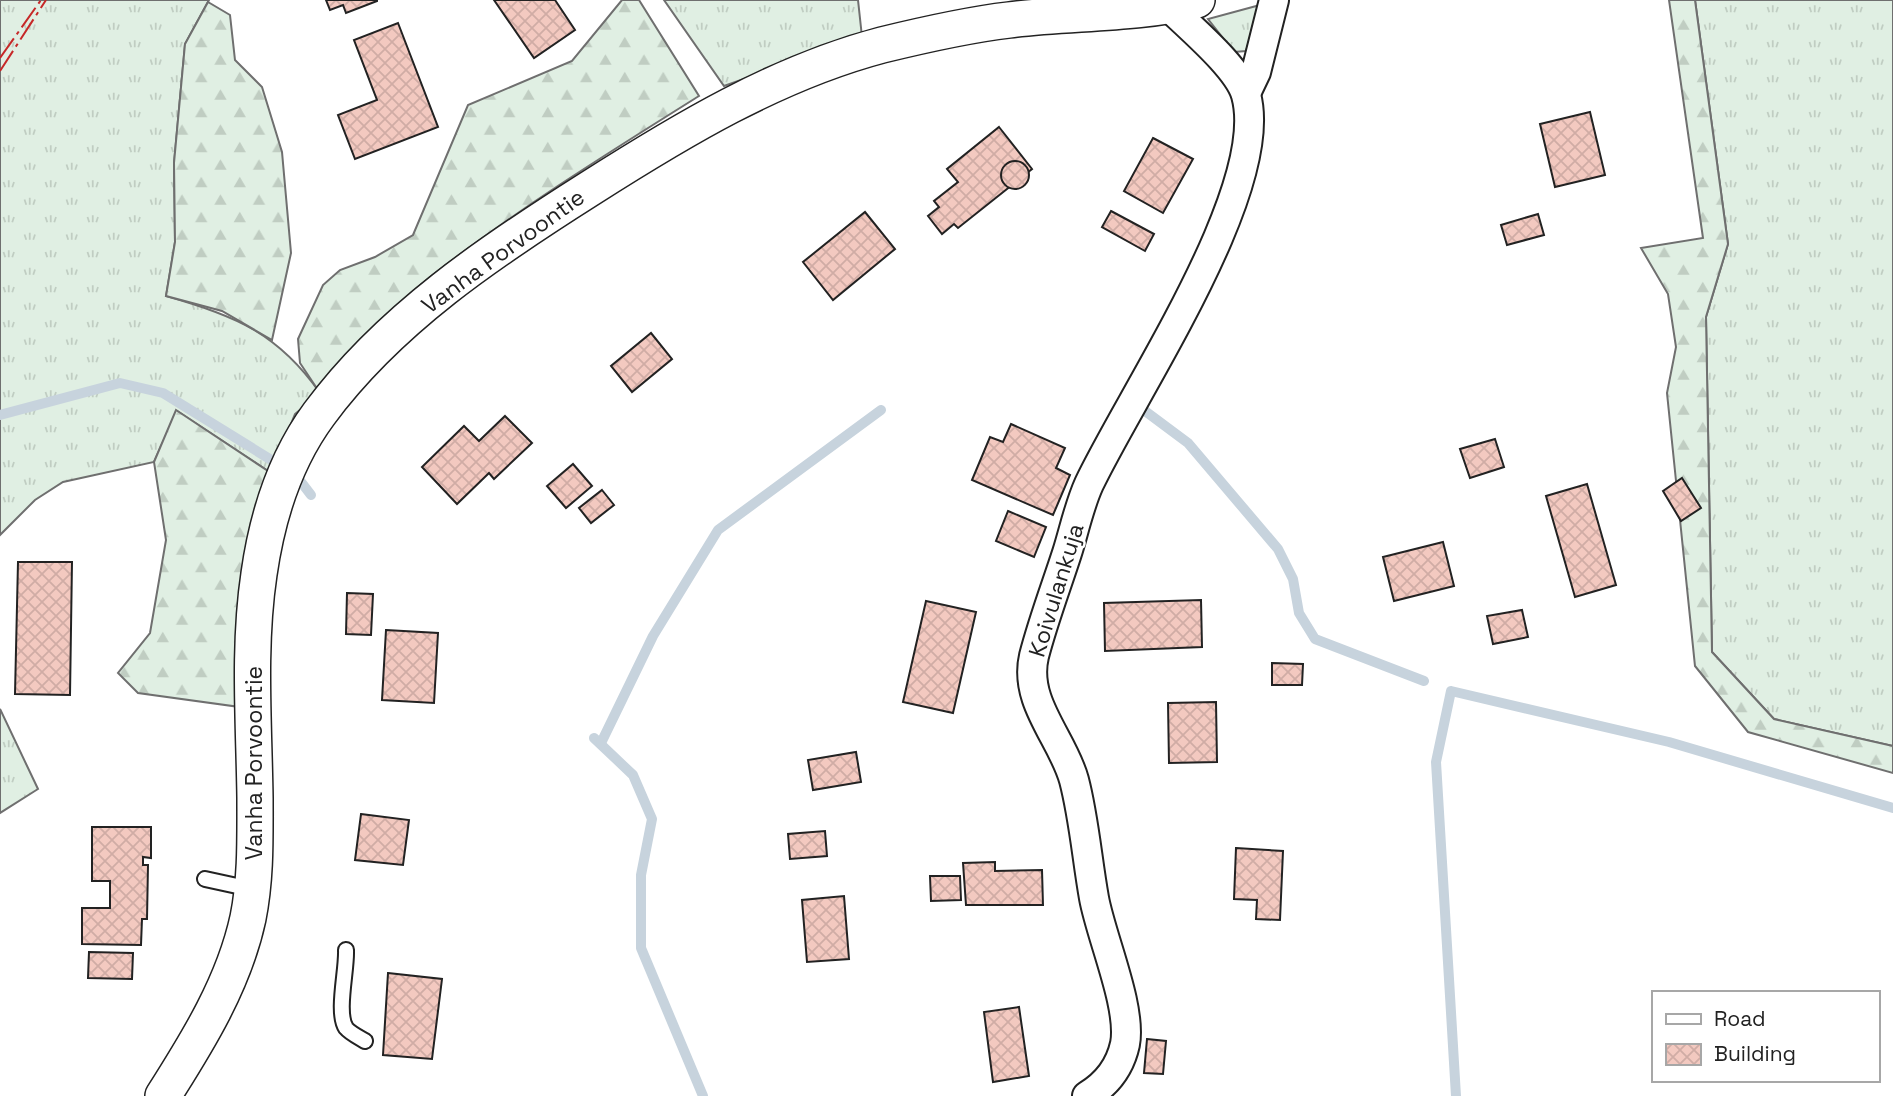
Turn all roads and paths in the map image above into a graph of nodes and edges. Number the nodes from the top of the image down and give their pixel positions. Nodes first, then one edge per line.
1 (1274, 0) edge
2 (1182, 3) edge
3 (1246, 93) junction
4 (205, 879) dead end
5 (253, 890) junction
6 (346, 950) dead end
7 (365, 1041) dead end
8 (163, 1096) edge
9 (1087, 1096) edge

1 - 3 street, Koivulankuja
2 - 3 street, Koivulankuja
2 - 5 street, Vanha Porvoontie
3 - 9 street, Koivulankuja
4 - 5 lane
5 - 8 street, Vanha Porvoontie
6 - 7 lane

